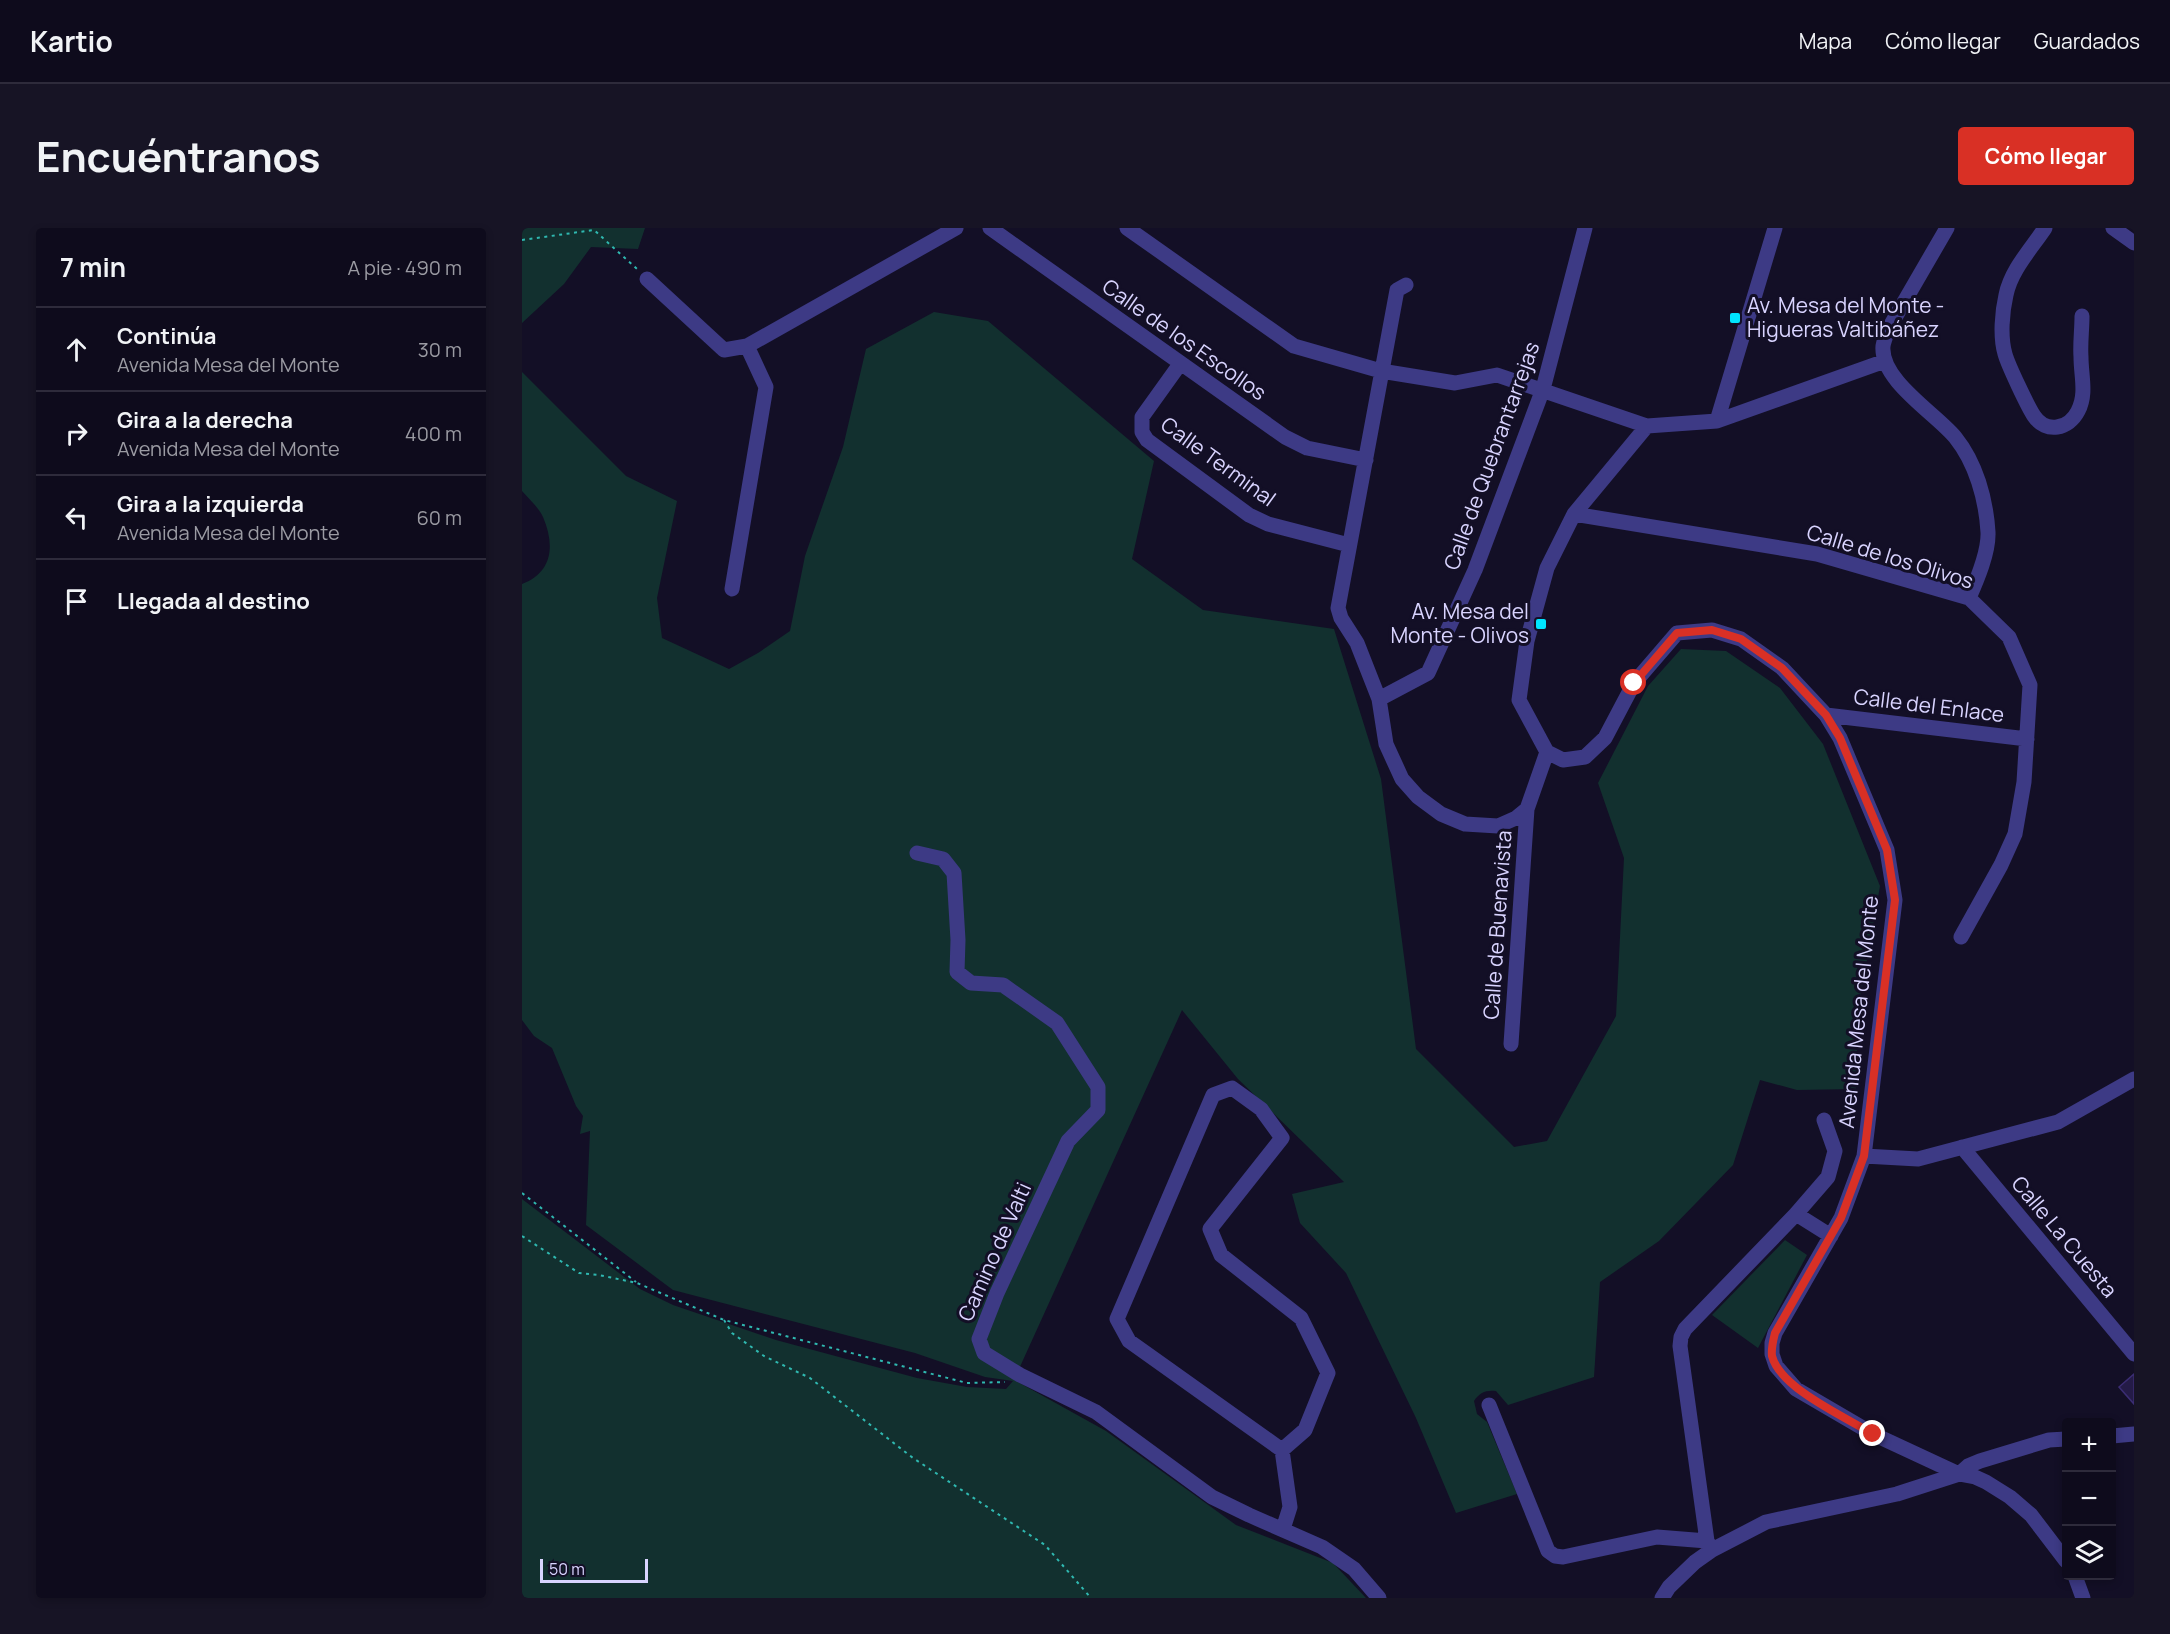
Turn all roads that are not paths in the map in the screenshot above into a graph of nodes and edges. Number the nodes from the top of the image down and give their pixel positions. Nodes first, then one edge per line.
1 (956, 228) edge
2 (990, 228) edge
3 (1127, 228) edge
4 (1585, 228) edge
5 (1775, 228) edge
6 (1947, 228) edge
7 (2044, 228) edge
8 (2114, 228) edge
9 (2134, 243) edge
10 (647, 279) road end
11 (1406, 285) dead end
12 (2082, 316) dead end
13 (747, 346) junction
14 (1885, 361) junction
15 (1180, 364) junction
16 (1382, 371) junction
17 (1543, 389) junction
18 (1717, 420) junction
19 (1647, 426) junction
20 (1366, 460) junction
21 (1574, 514) junction
22 (1349, 544) junction
23 (732, 590) dead end
24 (1969, 598) junction
25 (1379, 699) junction
26 (1826, 715) junction
27 (2027, 740) junction
28 (1547, 752) junction
29 (1527, 809) junction
30 (917, 853) dead end
31 (1961, 937) dead end
32 (1511, 1044) dead end
33 (2134, 1079) edge
34 (1824, 1120) dead end
35 (1962, 1147) junction
36 (1864, 1156) junction
37 (1796, 1214) junction
38 (1831, 1236) junction
39 (2134, 1354) edge
40 (1489, 1405) dead end
41 (2134, 1434) edge
42 (2116, 1436) edge
43 (2062, 1439) edge
44 (1282, 1450) junction
45 (1959, 1474) junction
46 (1283, 1529) junction
47 (1710, 1546) junction
48 (2062, 1555) edge
49 (2077, 1580) edge
50 (1379, 1598) edge
51 (1662, 1598) edge
52 (2083, 1598) edge

1 - 13 street
2 - 15 street, Calle de los Escollos
3 - 16 street
4 - 17 street, Calle de Quebrantarrejas
5 - 18 street
6 - 14 street
7 - 12 street
8 - 9 street
10 - 13 street
11 - 16 street
13 - 23 street
14 - 18 street
14 - 24 street
15 - 20 street, Calle de los Escollos
15 - 22 street, Calle Terminal
16 - 17 street
16 - 20 street
17 - 19 street
17 - 25 street, Calle de Quebrantarrejas
18 - 19 street
19 - 21 street
20 - 22 street
21 - 24 street, Calle de los Olivos
21 - 28 street
22 - 25 street
24 - 27 street, Calle de los Olivos
25 - 29 street
26 - 27 street, Calle del Enlace
26 - 28 street, Avenida Mesa del Monte
26 - 36 street, Avenida Mesa del Monte
27 - 31 street, Calle de los Olivos
28 - 29 street, Calle de Buenavista
29 - 32 street, Calle de Buenavista
30 - 46 street, Camino de Valti
33 - 35 street
34 - 37 street
35 - 36 street
35 - 39 street, Calle La Cuesta
36 - 38 street, Avenida Mesa del Monte
37 - 38 street
37 - 47 street
38 - 45 street, Avenida Mesa del Monte
40 - 47 street
41 - 42 street
43 - 45 street
44 - 44 street
44 - 46 street
45 - 47 street
45 - 48 street, Avenida Mesa del Monte
46 - 50 street, Camino de Valti
47 - 51 street
49 - 52 street

